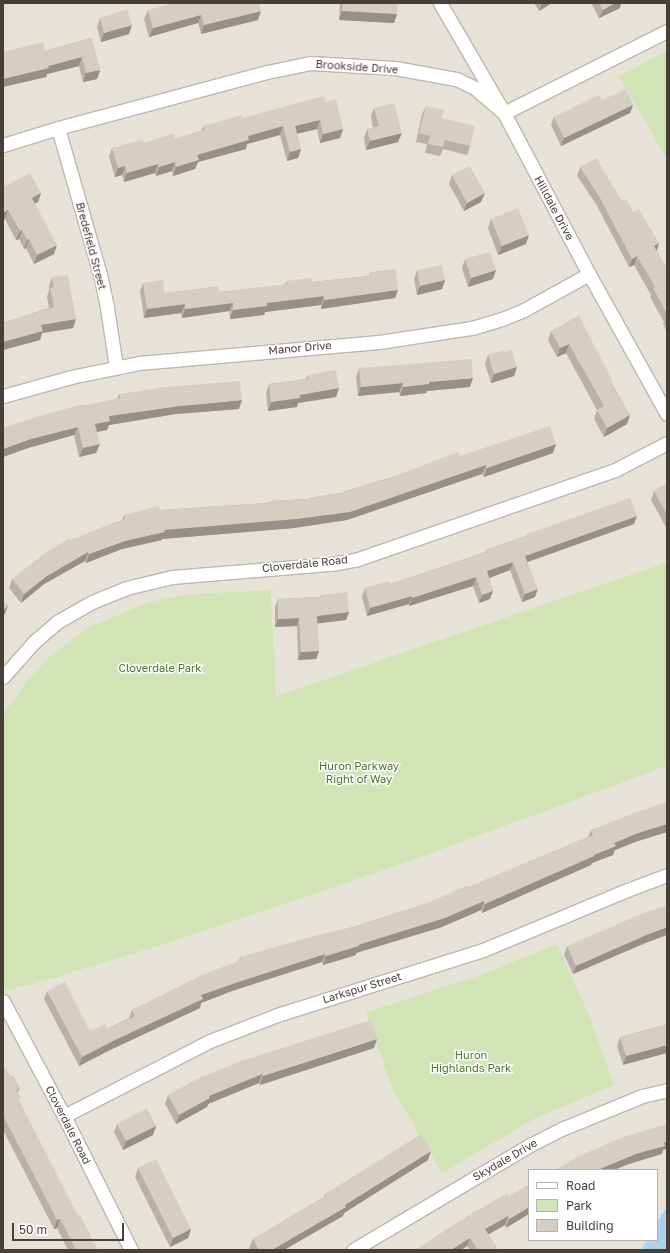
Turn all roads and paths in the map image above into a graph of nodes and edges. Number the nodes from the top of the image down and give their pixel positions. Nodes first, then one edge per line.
1 (440, 3) edge
2 (667, 31) edge
3 (504, 113) junction
4 (58, 128) junction
5 (3, 145) edge
6 (589, 274) junction
7 (116, 367) junction
8 (3, 396) edge
9 (667, 414) edge
10 (667, 443) edge
11 (3, 678) edge
12 (667, 875) edge
13 (3, 1001) edge
14 (667, 1090) edge
15 (64, 1116) junction
16 (132, 1250) edge
17 (353, 1250) edge

1 - 3 street, Hilldale Drive
2 - 3 street
3 - 4 street, Brookside Drive
3 - 6 street, Hilldale Drive
4 - 5 street, Brookside Drive
4 - 7 street, Bredefield Street
6 - 7 street, Manor Drive
6 - 9 street, Hilldale Drive
7 - 8 street, Manor Drive
10 - 11 street, Cloverdale Road
12 - 15 street, Larkspur Street
13 - 15 street, Cloverdale Road
14 - 17 street, Skydale Drive
15 - 16 street, Cloverdale Road

